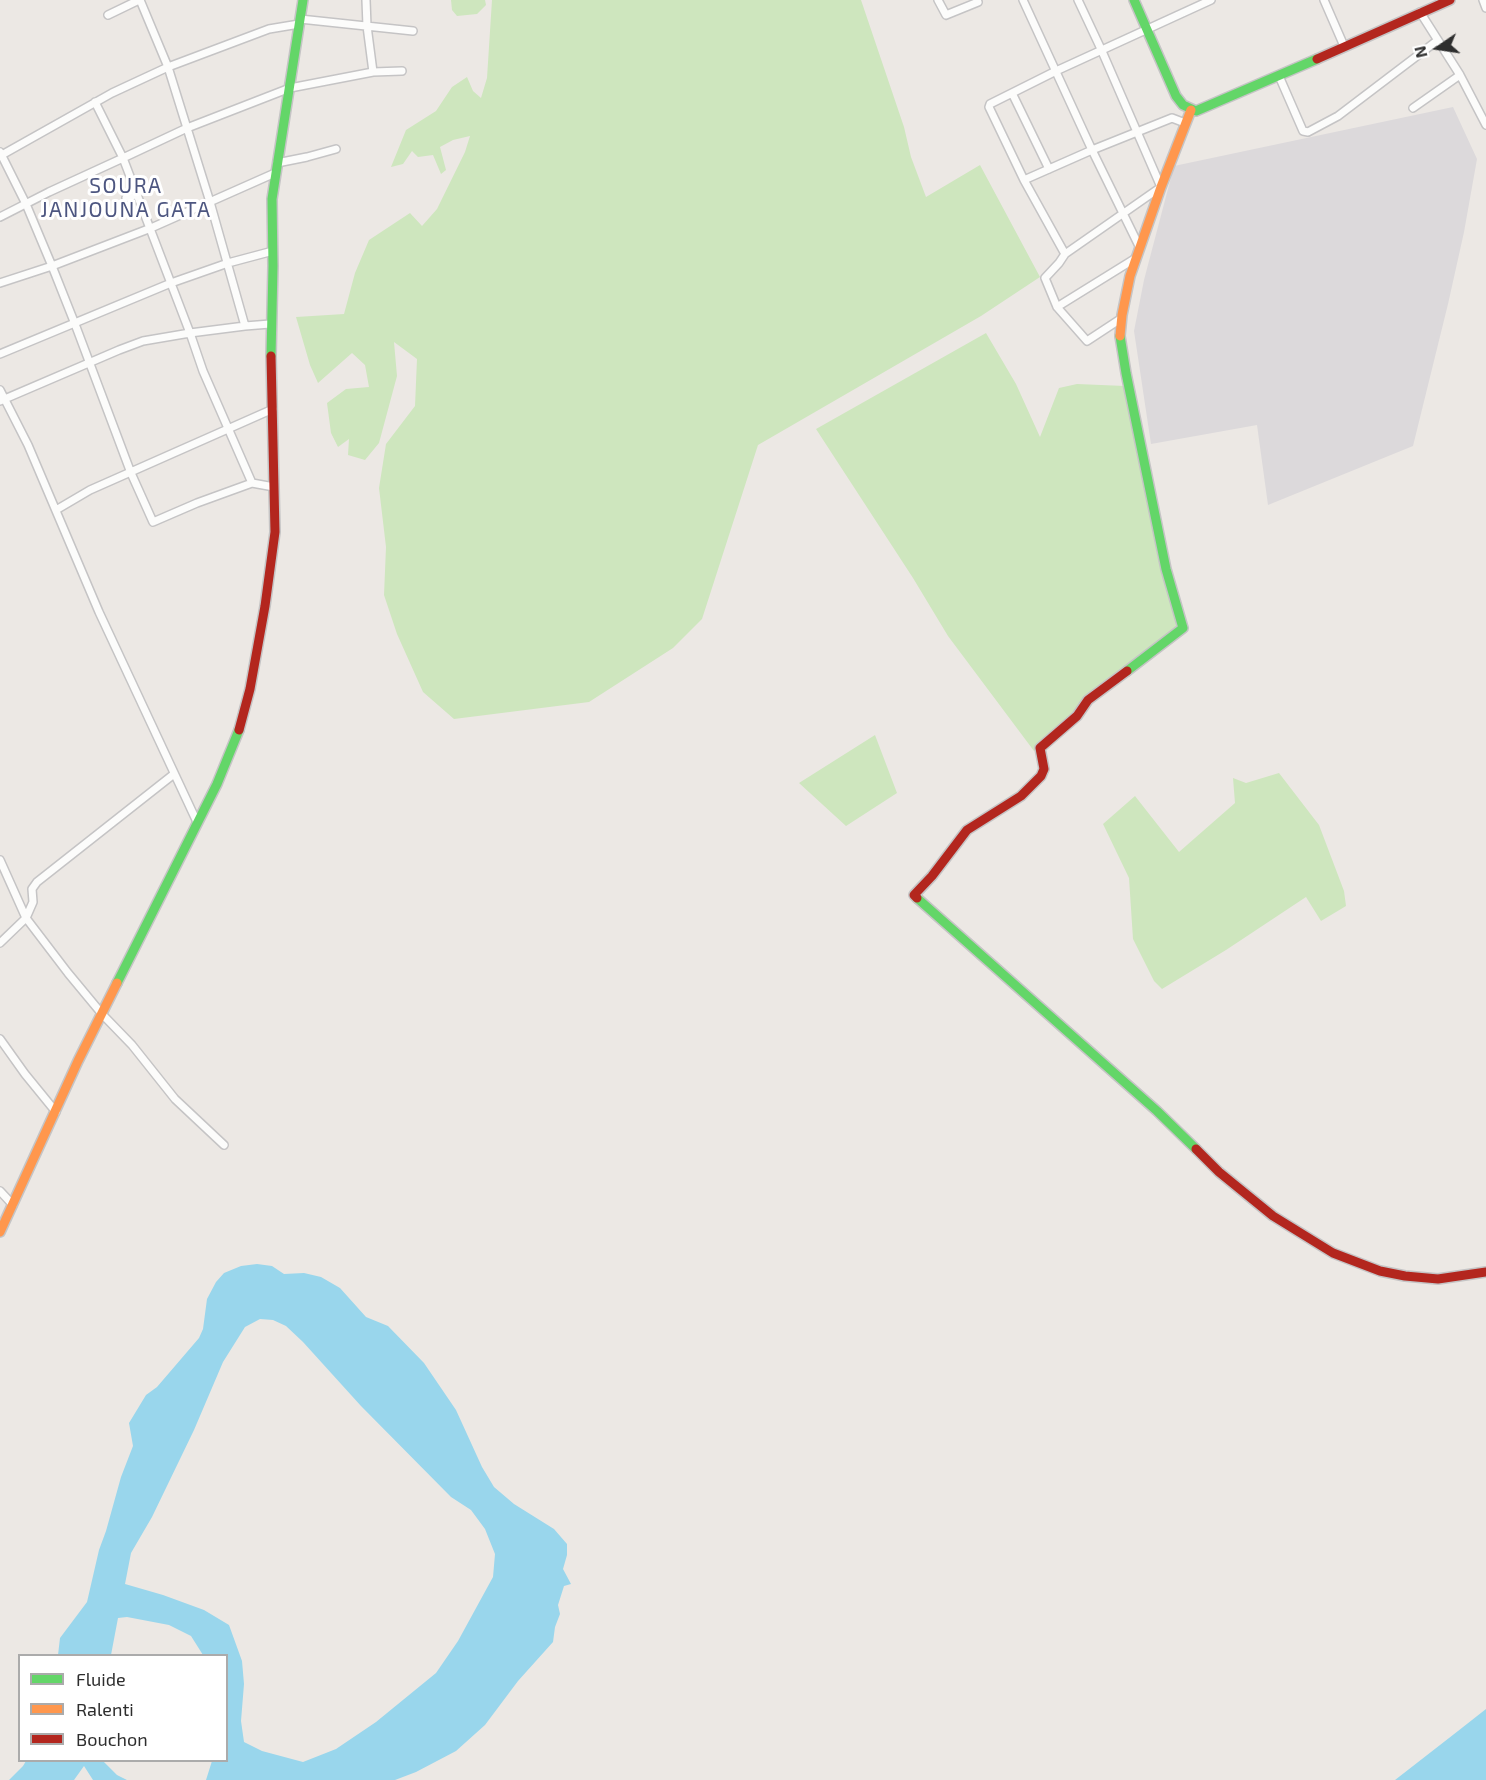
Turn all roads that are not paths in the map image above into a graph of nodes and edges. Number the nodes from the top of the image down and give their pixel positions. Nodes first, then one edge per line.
1 (140, 0) edge
2 (303, 0) edge
3 (366, 0) edge
4 (938, 0) edge
5 (979, 0) edge
6 (1023, 0) edge
7 (1078, 0) edge
8 (1134, 0) edge
9 (1210, 0) edge
10 (1324, 0) edge
11 (1450, 0) edge
12 (1483, 0) edge
13 (1486, 8) edge
14 (1420, 12) junction
15 (108, 15) dead end
16 (300, 21) junction
17 (367, 26) junction
18 (1147, 29) junction
19 (413, 31) dead end
20 (1438, 40) junction
21 (1344, 46) junction
22 (1101, 49) junction
23 (168, 67) junction
24 (402, 70) dead end
25 (1056, 70) junction
26 (373, 72) junction
27 (1460, 75) junction
28 (1279, 76) junction
29 (290, 88) junction
30 (1012, 93) junction
31 (95, 102) junction
32 (1413, 108) dead end
33 (1191, 110) junction
34 (1185, 123) junction
35 (1486, 125) edge
36 (187, 128) junction
37 (1137, 131) junction
38 (336, 149) dead end
39 (1092, 150) junction
40 (0, 154) edge
41 (123, 158) junction
42 (277, 163) junction
43 (1049, 169) junction
44 (275, 173) junction
45 (1024, 180) junction
46 (1161, 187) junction
47 (138, 194) junction
48 (126, 198) dead end
49 (210, 202) junction
50 (26, 204) junction
51 (1122, 213) junction
52 (0, 218) edge
53 (151, 228) junction
54 (273, 251) junction
55 (1139, 252) junction
56 (1065, 254) junction
57 (228, 263) junction
58 (52, 266) junction
59 (0, 283) edge
60 (171, 283) junction
61 (1057, 307) junction
62 (1122, 318) junction
63 (75, 324) junction
64 (270, 324) junction
65 (246, 326) junction
66 (190, 333) junction
67 (0, 354) edge
68 (89, 363) junction
69 (0, 390) edge
70 (2, 400) edge
71 (273, 409) junction
72 (228, 429) junction
73 (130, 472) junction
74 (252, 483) junction
75 (274, 486) junction
76 (56, 510) junction
77 (174, 774) junction
78 (197, 822) junction
79 (0, 860) edge
80 (26, 918) junction
81 (0, 943) edge
82 (102, 1014) junction
83 (0, 1039) edge
84 (56, 1112) junction
85 (224, 1145) dead end
86 (0, 1191) edge
87 (13, 1204) junction
88 (0, 1232) edge
89 (1486, 1272) edge

1 - 15 street
1 - 23 street
2 - 16 street
3 - 17 street
4 - 5 street
6 - 25 street
7 - 22 street
8 - 18 street
9 - 18 street
10 - 21 street
11 - 14 street
12 - 13 street
14 - 20 street
14 - 21 street
16 - 17 street
16 - 23 street
16 - 29 street
17 - 19 street
17 - 26 street
18 - 22 street
18 - 33 street
20 - 27 street
20 - 28 street
21 - 28 street
22 - 25 street
22 - 37 street
23 - 31 street
23 - 36 street
24 - 26 street
25 - 30 street
25 - 39 street
26 - 29 street
27 - 32 street
27 - 35 street
28 - 33 street
29 - 36 street
29 - 42 street
30 - 43 street
30 - 45 street
31 - 40 street
31 - 41 street
33 - 34 street
34 - 37 street
34 - 46 street
36 - 41 street
36 - 49 street
37 - 39 street
37 - 46 street
38 - 42 street
39 - 43 street
39 - 51 street
40 - 50 street
41 - 47 street
41 - 50 street
42 - 44 street
43 - 45 street
44 - 49 street
44 - 54 street
45 - 56 street
46 - 51 street
46 - 55 street
47 - 48 street
47 - 53 street
49 - 53 street
49 - 57 street
50 - 52 street
50 - 58 street
51 - 55 street
51 - 56 street
53 - 58 street
53 - 60 street
54 - 57 street
54 - 64 street
55 - 61 street
55 - 62 street
56 - 61 street
57 - 60 street
57 - 65 street
58 - 59 street
58 - 63 street
60 - 63 street
60 - 66 street
61 - 62 street
62 - 89 street
63 - 67 street
63 - 68 street
64 - 65 street
64 - 71 street
65 - 66 street
66 - 68 street
66 - 72 street
68 - 70 street
68 - 73 street
69 - 70 street
70 - 76 street
71 - 72 street
71 - 75 street
72 - 73 street
72 - 74 street
73 - 74 street
73 - 76 street
74 - 75 street
75 - 78 street
76 - 77 street
77 - 78 street
77 - 80 street
78 - 82 street
79 - 80 street
80 - 81 street
80 - 82 street
82 - 84 street
82 - 85 street
83 - 84 street
84 - 87 street
86 - 87 street
87 - 88 street

